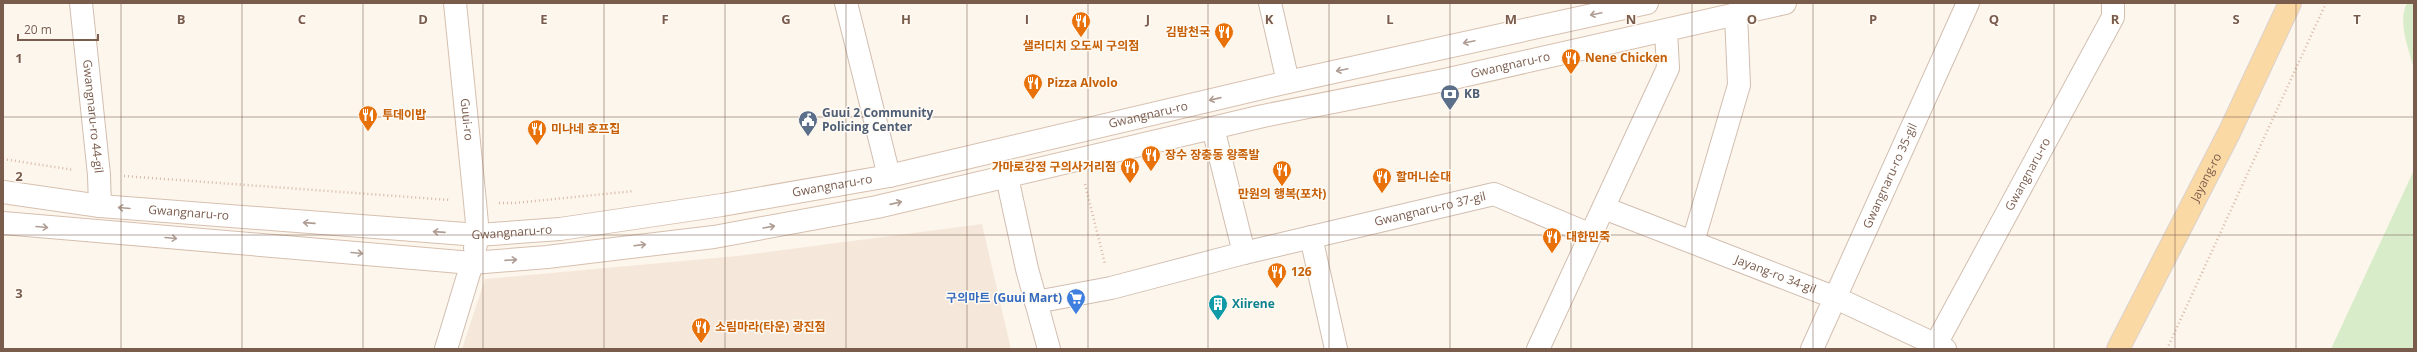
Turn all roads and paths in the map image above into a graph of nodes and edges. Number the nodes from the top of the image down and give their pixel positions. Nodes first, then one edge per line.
1 (82, 3) edge
2 (455, 3) edge
3 (846, 3) edge
4 (1270, 3) edge
5 (1647, 3) edge
6 (1786, 3) edge
7 (1968, 3) edge
8 (2113, 3) edge
9 (2290, 3) edge
10 (2326, 3) edge
11 (1736, 14) junction
12 (1666, 31) junction
13 (1288, 82) junction
14 (1213, 128) junction
15 (3, 159) edge
16 (99, 175) junction
17 (889, 176) junction
18 (1084, 176) dead end
19 (1007, 177) junction
20 (642, 190) dead end
21 (3, 192) edge
22 (475, 202) junction
23 (100, 206) junction
24 (1604, 208) junction
25 (3, 223) edge
26 (478, 235) junction
27 (1591, 235) junction
28 (1311, 237) junction
29 (1693, 242) junction
30 (1244, 253) junction
31 (472, 263) junction
32 (1111, 288) junction
33 (1836, 298) junction
34 (1036, 302) junction
35 (1940, 347) edge
36 (446, 349) edge
37 (1049, 349) edge
38 (1336, 349) edge
39 (1538, 349) edge
40 (1812, 349) edge
41 (2118, 349) edge
42 (2167, 349) edge

1 - 16 street, Gwangnaru-ro 44-gil
2 - 22 street, Guui-ro
3 - 17 street
4 - 13 street
5 -> 13 street, Gwangnaru-ro
6 - 11 street, Gwangnaru-ro
7 - 33 street, Gwangnaru-ro 35-gil
8 - 35 street, Gwangnaru-ro
9 - 41 main road, Jayang-ro
10 - 42 path
11 - 12 street, Gwangnaru-ro
11 - 29 street
12 - 14 street, Gwangnaru-ro
12 - 24 street
13 -> 17 street, Gwangnaru-ro
14 - 19 street, Gwangnaru-ro
14 - 30 street
15 - 16 path
16 - 22 path
16 - 23 street, Gwangnaru-ro 44-gil
17 - 26 street, Gwangnaru-ro
18 - 32 path
31 -> 19 street, Gwangnaru-ro
19 - 34 street
20 - 22 path
21 - 23 street, Gwangnaru-ro
22 - 26 street, Guui-ro
26 -> 23 street, Gwangnaru-ro
24 - 27 street
24 - 29 street, Jayang-ro 34-gil
25 -> 31 street, Gwangnaru-ro
26 - 31 street, Guui-ro
27 - 28 street, Gwangnaru-ro 37-gil
27 - 39 street
28 - 30 street, Gwangnaru-ro 37-gil
28 - 38 street
29 - 33 street, Jayang-ro 34-gil
30 - 32 street, Gwangnaru-ro 37-gil
31 - 36 street, Guui-ro
32 - 34 street, Gwangnaru-ro 37-gil
33 - 35 street, Jayang-ro 34-gil
33 - 40 street, Gwangnaru-ro 35-gil
34 - 37 street

